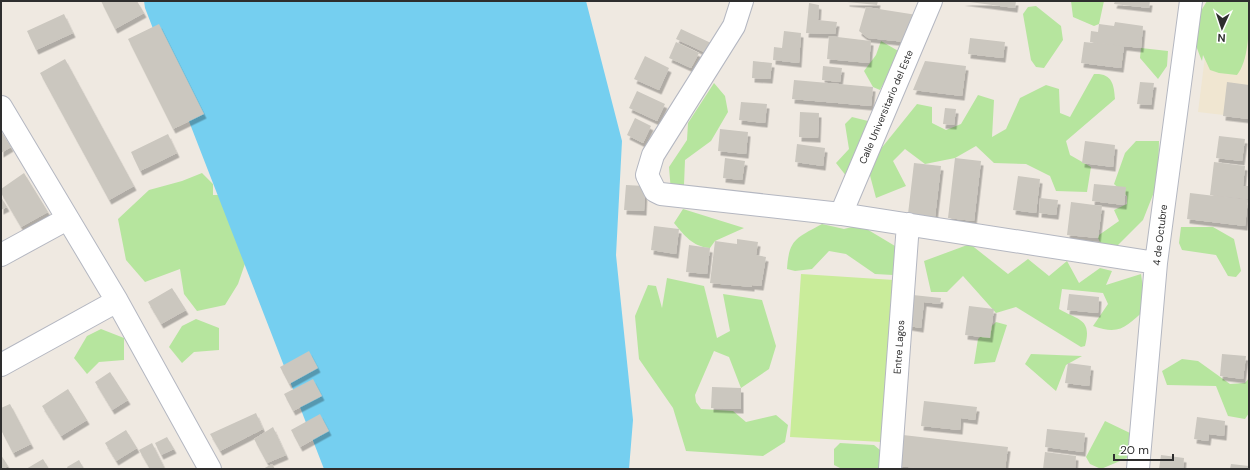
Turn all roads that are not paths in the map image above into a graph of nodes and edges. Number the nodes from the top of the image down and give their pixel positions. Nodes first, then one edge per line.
1 (742, 1) edge
2 (931, 1) edge
3 (1191, 1) edge
4 (1, 107) edge
5 (841, 214) junction
6 (67, 219) junction
7 (908, 224) junction
8 (1, 255) edge
9 (1156, 263) junction
10 (117, 301) junction
11 (1, 365) edge
12 (210, 469) edge
13 (890, 469) edge
14 (1138, 469) edge

1 - 5 street
2 - 5 street, Calle Universitario del Este
3 - 9 street, 4 de Octubre
4 - 6 street
5 - 7 street
6 - 8 street
6 - 10 street
7 - 9 street
7 - 13 street, Entre Lagos
9 - 14 street, 4 de Octubre
10 - 11 street
10 - 12 street

